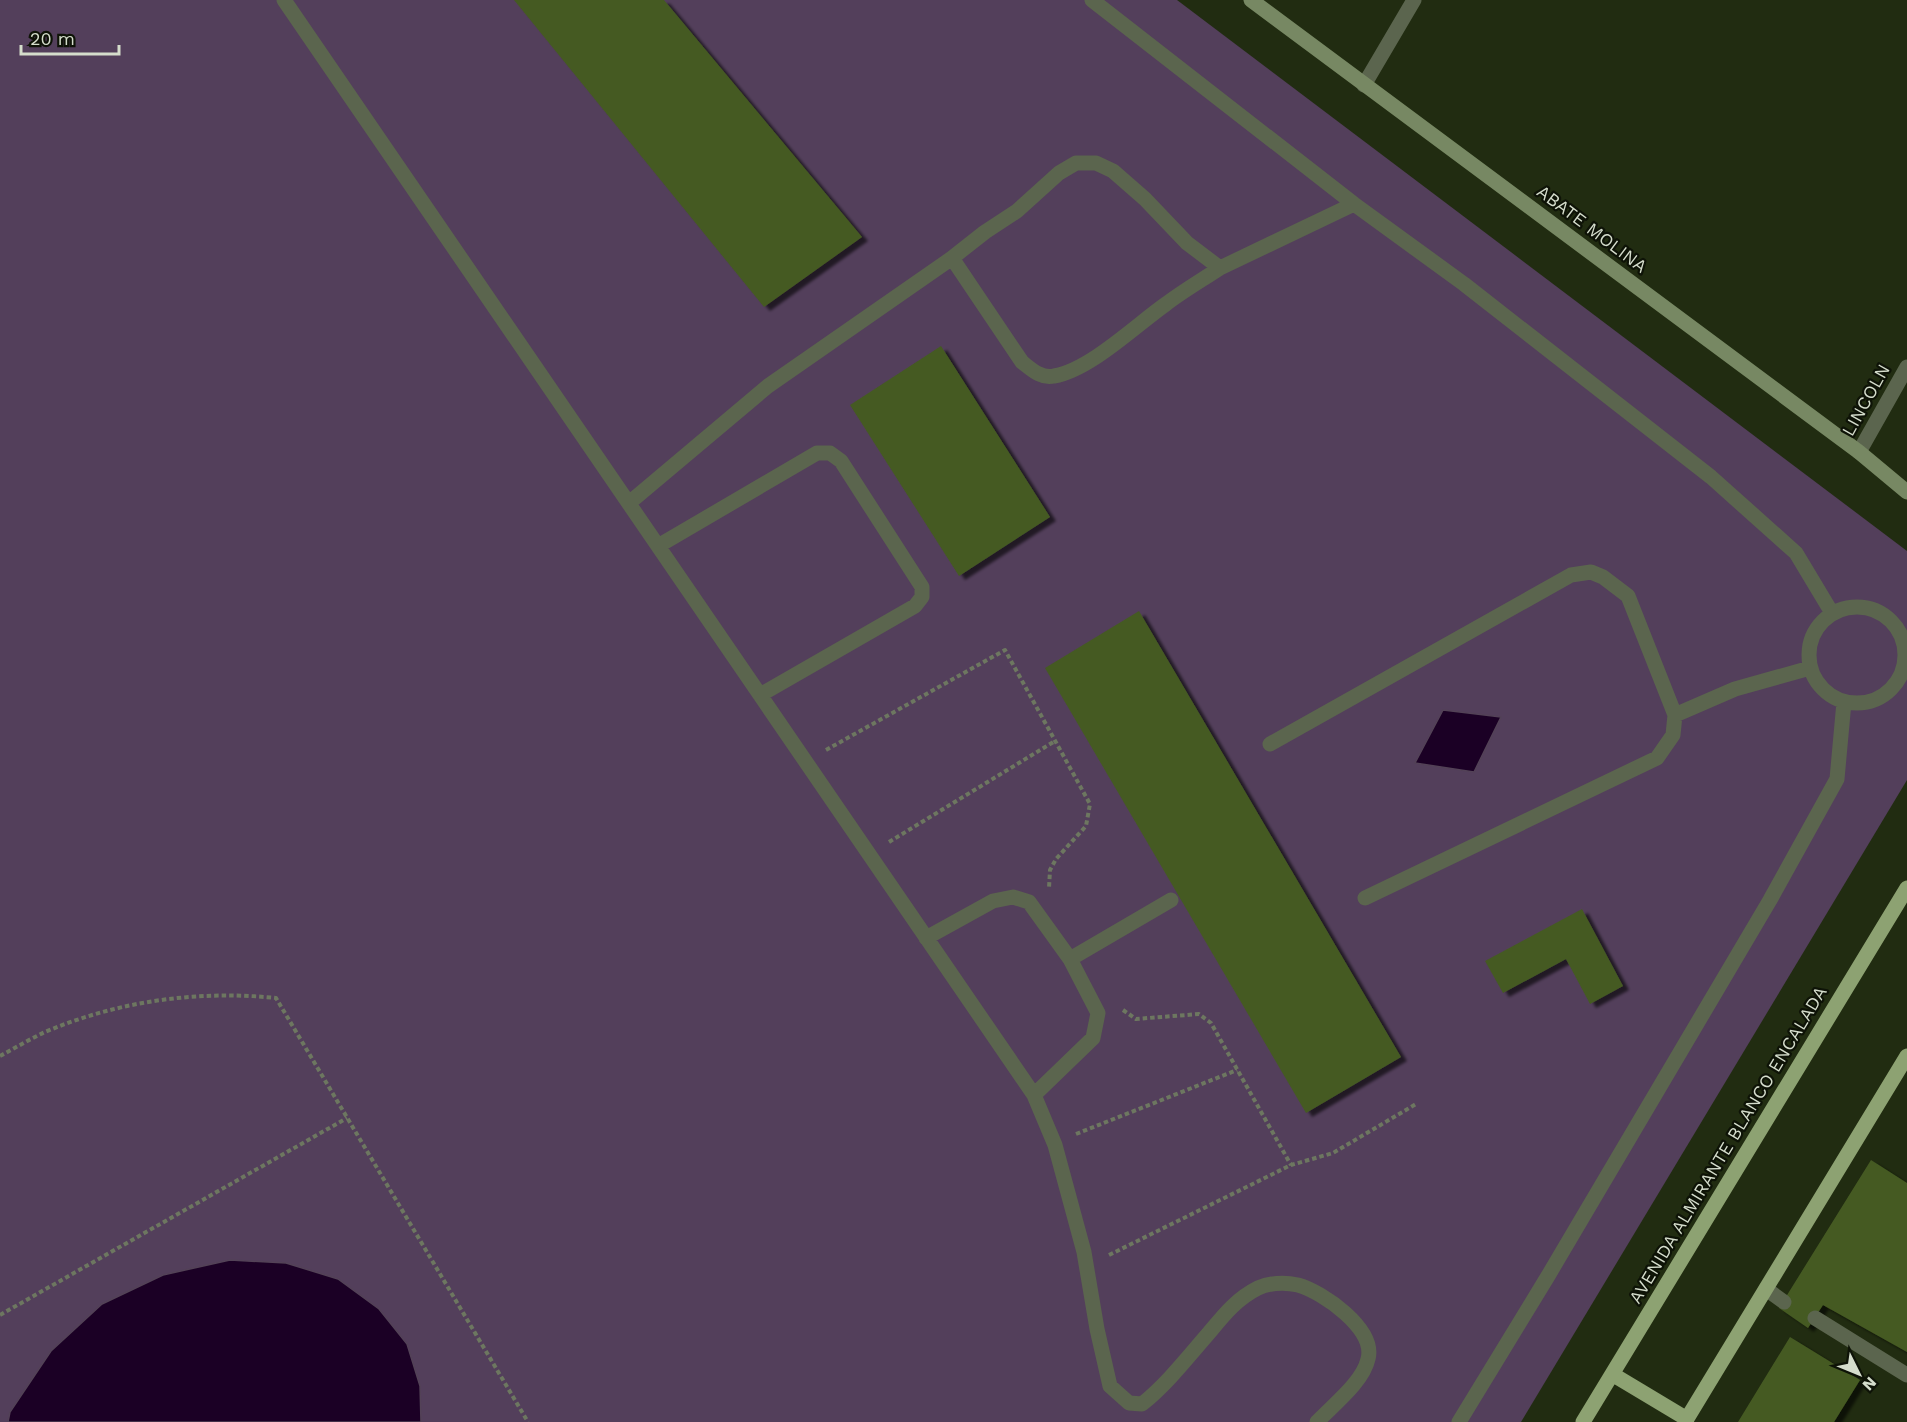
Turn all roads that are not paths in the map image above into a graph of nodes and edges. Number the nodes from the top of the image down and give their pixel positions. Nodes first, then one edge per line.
1 (284, 0) edge
2 (1092, 0) edge
3 (1251, 0) edge
4 (1414, 0) edge
5 (1364, 85) junction
6 (1354, 204) junction
7 (951, 258) junction
8 (1220, 268) junction
9 (1907, 367) edge
10 (1859, 452) junction
11 (1907, 492) edge
12 (629, 503) junction
13 (658, 546) junction
14 (1832, 613) junction
15 (1810, 668) junction
16 (760, 695) junction
17 (1844, 702) junction
18 (1675, 716) junction
19 (1270, 744) dead end
20 (1907, 888) edge
21 (1365, 898) dead end
22 (1171, 900) dead end
23 (927, 938) junction
24 (1070, 959) junction
25 (1907, 1056) edge
26 (1034, 1095) junction
27 (1766, 1289) junction
28 (1784, 1302) dead end
29 (1815, 1318) dead end
30 (1612, 1374) junction
31 (1907, 1375) edge
32 (1686, 1421) edge
33 (1317, 1422) edge
34 (1459, 1422) edge
35 (1583, 1422) edge

1 - 12 street
2 - 6 street
3 - 5 main road, ABATE MOLINA
4 - 5 street
5 - 10 main road, ABATE MOLINA
6 - 8 street
6 - 14 street
7 - 8 street
7 - 8 street
7 - 12 street
9 - 10 street, LINCOLN
10 - 11 main road, ABATE MOLINA
12 - 13 street
13 - 16 street
13 - 16 street
14 - 15 street
14 - 17 street
15 - 17 street
15 - 18 street
16 - 23 street
17 - 34 street
18 - 19 street
18 - 21 street
20 - 30 main road, AVENIDA ALMIRANTE BLANCO ENCALADA
22 - 24 street
23 - 24 street
23 - 26 street
24 - 26 street
25 - 27 main road
26 - 33 street
27 - 28 street
27 - 32 main road
29 - 31 street
30 - 32 main road
30 - 35 main road, AVENIDA ALMIRANTE BLANCO ENCALADA

